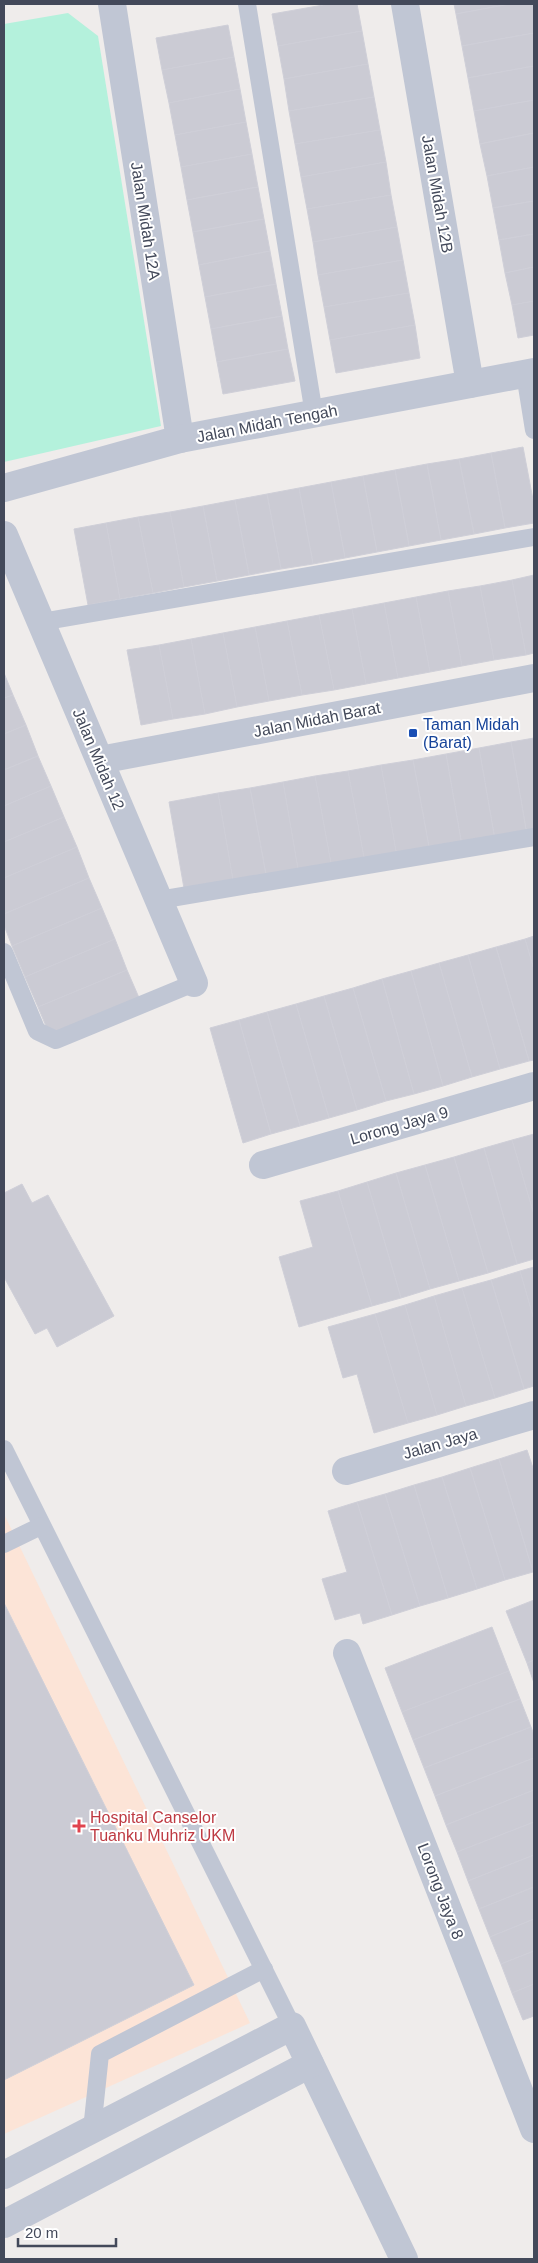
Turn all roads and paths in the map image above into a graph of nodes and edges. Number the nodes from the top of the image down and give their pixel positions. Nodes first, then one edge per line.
1 (112, 4) edge
2 (247, 4) edge
3 (406, 4) edge
4 (530, 373) edge
5 (470, 384) junction
6 (314, 414) junction
7 (534, 430) edge
8 (180, 439) junction
9 (4, 488) edge
10 (4, 535) edge
11 (534, 537) edge
12 (41, 622) junction
13 (534, 678) edge
14 (100, 760) junction
15 (534, 838) edge
16 (159, 900) junction
17 (4, 952) edge
18 (194, 983) joint
19 (534, 1086) edge
20 (263, 1165) dead end
21 (534, 1415) edge
22 (4, 1449) edge
23 (346, 1471) dead end
24 (41, 1526) junction
25 (4, 1544) edge
26 (347, 1653) dead end
27 (264, 1969) junction
28 (292, 2026) junction
29 (310, 2064) junction
30 (534, 2129) edge
31 (92, 2130) junction
32 (4, 2175) edge
33 (4, 2224) edge
34 (404, 2259) edge

1 - 8 street, Jalan Midah 12A
2 - 6 lane
3 - 5 street, Jalan Midah 12B
4 - 5 street, Jalan Midah Tengah
4 - 7 lane
5 - 6 street, Jalan Midah Tengah
6 - 8 street, Jalan Midah Tengah
8 - 9 street, Jalan Midah Tengah
10 - 12 street, Jalan Midah 12
11 - 12 lane
12 - 14 street, Jalan Midah 12
13 - 14 street, Jalan Midah Barat
14 - 16 street, Jalan Midah 12
15 - 16 lane
16 - 18 street, Jalan Midah 12
17 - 18 lane
19 - 20 street, Lorong Jaya 9
21 - 23 street, Jalan Jaya
22 - 24 lane
24 - 25 lane
24 - 27 lane
26 - 30 street, Lorong Jaya 8
27 - 28 lane
27 - 31 lane
28 - 29 street
28 - 31 street
29 - 33 street
29 - 34 street
31 - 32 street

